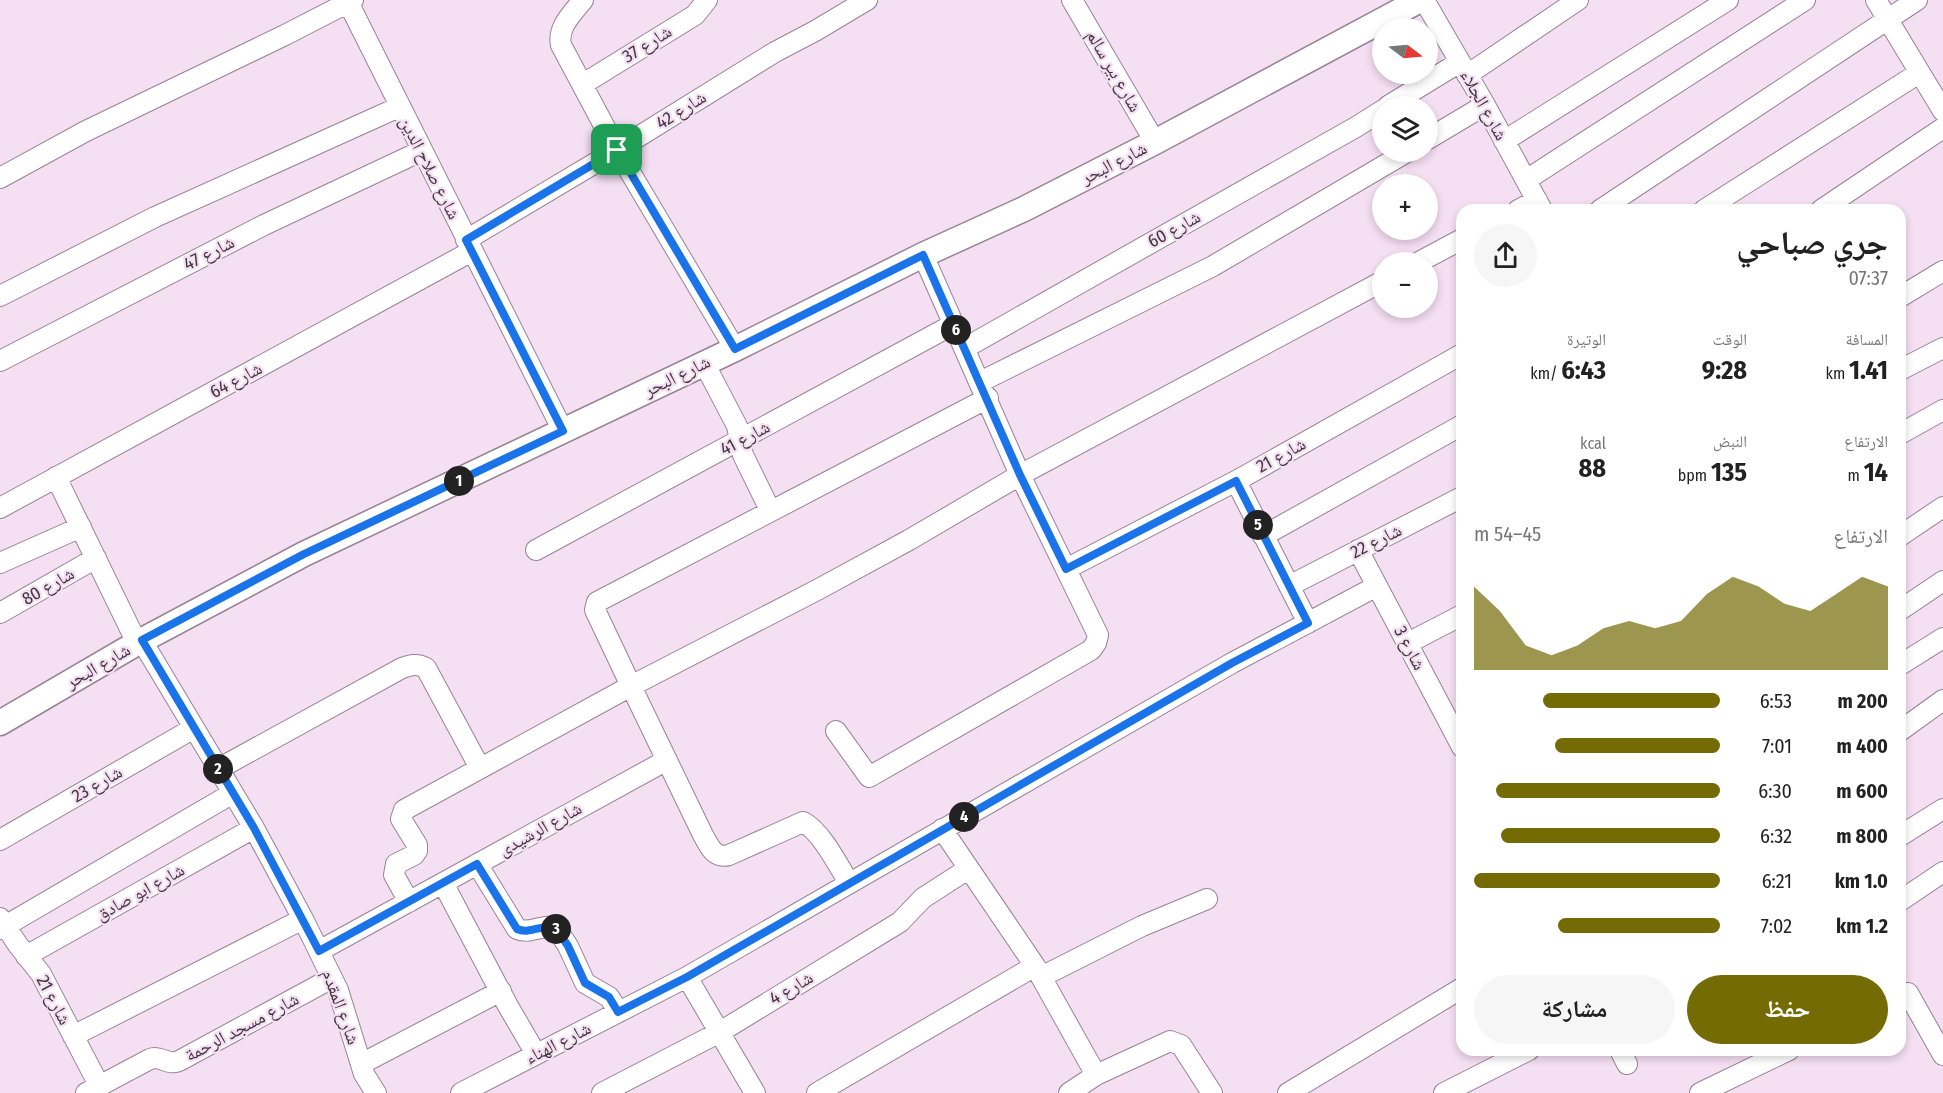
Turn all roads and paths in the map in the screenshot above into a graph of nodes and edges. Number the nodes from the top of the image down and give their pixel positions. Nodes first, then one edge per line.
1 (583, 0) edge
2 (707, 0) edge
3 (867, 0) edge
4 (1072, 0) edge
5 (1422, 0) edge
6 (1578, 0) edge
7 (1728, 0) edge
8 (1805, 0) edge
9 (1876, 0) edge
10 (1917, 0) edge
11 (349, 1) edge
12 (1888, 18) junction
13 (1463, 69) junction
14 (1919, 73) junction
15 (583, 84) junction
16 (1408, 96) edge
17 (1485, 105) junction
18 (399, 107) junction
19 (1943, 111) edge
20 (1372, 117) edge
21 (1943, 128) edge
22 (1438, 133) edge
23 (1504, 141) junction
24 (1155, 142) junction
25 (617, 150) junction
26 (421, 151) junction
27 (1390, 162) edge
28 (0, 178) edge
29 (1526, 180) junction
30 (1538, 204) edge
31 (1609, 204) edge
32 (1713, 204) edge
33 (1830, 204) edge
34 (1456, 242) edge
35 (469, 245) junction
36 (1438, 252) edge
37 (923, 255) junction
38 (1943, 272) edge
39 (1372, 287) edge
40 (1906, 294) edge
41 (0, 296) edge
42 (954, 324) junction
43 (965, 348) junction
44 (1943, 348) edge
45 (735, 349) junction
46 (1456, 357) edge
47 (0, 361) edge
48 (704, 363) junction
49 (1906, 367) edge
50 (984, 390) junction
51 (1943, 410) edge
52 (1456, 428) edge
53 (563, 431) junction
54 (1906, 431) edge
55 (741, 441) junction
56 (1020, 475) junction
57 (56, 477) junction
58 (1236, 481) junction
59 (1456, 500) edge
60 (1943, 507) edge
61 (0, 508) edge
62 (770, 510) junction
63 (81, 527) junction
64 (1906, 532) edge
65 (1263, 536) junction
66 (536, 550) dead end
67 (1358, 550) junction
68 (96, 558) junction
69 (0, 563) edge
70 (1066, 569) junction
71 (1943, 581) edge
72 (1289, 586) junction
73 (1377, 586) junction
74 (1906, 606) edge
75 (0, 613) edge
76 (1456, 618) edge
77 (1308, 623) junction
78 (1943, 638) edge
79 (140, 642) junction
80 (1408, 644) junction
81 (1906, 661) edge
82 (631, 686) junction
83 (1943, 700) edge
84 (0, 723) edge
85 (1906, 727) edge
86 (194, 728) junction
87 (836, 731) dead end
88 (1456, 736) edge
89 (667, 760) junction
90 (480, 768) junction
91 (218, 769) junction
92 (233, 793) junction
93 (1943, 809) edge
94 (254, 828) junction
95 (942, 829) junction
96 (1906, 832) edge
97 (0, 840) edge
98 (477, 864) junction
99 (969, 869) junction
100 (1943, 872) edge
101 (443, 883) junction
102 (849, 883) junction
103 (1906, 897) edge
104 (1207, 899) dead end
105 (409, 902) junction
106 (303, 919) junction
107 (2, 924) edge
108 (319, 951) junction
109 (26, 956) junction
110 (1038, 972) junction
111 (687, 977) junction
112 (332, 978) junction
113 (501, 991) junction
114 (1456, 992) edge
115 (1906, 995) edge
116 (618, 1012) junction
117 (720, 1032) junction
118 (73, 1036) junction
119 (536, 1054) junction
120 (1943, 1055) edge
121 (1517, 1056) edge
122 (1777, 1056) edge
123 (361, 1064) junction
124 (1096, 1075) junction
125 (93, 1090) edge
126 (376, 1093) edge
127 (461, 1093) edge
128 (602, 1093) edge
129 (755, 1093) edge
130 (817, 1093) edge
131 (1069, 1093) edge
132 (1212, 1093) edge
133 (1288, 1093) edge
134 (1444, 1093) edge
135 (1700, 1093) edge

1 - 15 street
2 - 15 street, شارع 37
3 - 25 street, شارع 42
4 - 24 street, شارع بير سالم
5 - 13 street, شارع الجلاء
5 - 24 street, شارع البحر
6 - 13 street
7 - 23 street
8 - 29 street
9 - 12 street
10 - 12 street
11 - 18 street, شارع صلاح الدين
11 - 28 street
12 - 14 street
12 - 31 street
13 - 16 street
13 - 17 street, شارع الجلاء
14 - 19 street
14 - 32 street
15 - 25 street
17 - 22 street
17 - 23 street, شارع الجلاء
18 - 26 street, شارع صلاح الدين
18 - 41 street
20 - 43 street, شارع 60
21 - 33 street
23 - 29 street, شارع الجلاء
24 - 37 street, شارع البحر
25 - 35 street, شارع 42
25 - 45 street
26 - 35 street, شارع صلاح الدين
26 - 47 street, شارع 47
27 - 50 street
29 - 30 street, شارع الجلاء
34 - 36 street
35 - 53 street, شارع صلاح الدين
35 - 57 street, شارع 64
37 - 42 street
37 - 45 street, شارع البحر
38 - 40 street
39 - 56 street
42 - 43 street
42 - 55 street, شارع 41
43 - 50 street
44 - 49 street
45 - 48 street, شارع البحر
46 - 58 street, شارع 21
48 - 53 street, شارع البحر
48 - 55 street
50 - 56 street
50 - 62 street
51 - 54 street
52 - 65 street
53 - 79 street, شارع البحر
55 - 62 street
55 - 66 street, شارع 41
56 - 70 street
56 - 82 street
57 - 61 street, شارع 64
57 - 63 street, شارع المقدم
58 - 65 street
58 - 70 street, شارع 21
59 - 67 street, شارع 22
60 - 64 street
62 - 82 street
63 - 68 street, شارع المقدم
63 - 69 street
65 - 72 street
67 - 72 street, شارع 22
67 - 73 street, شارع 3
68 - 75 street, شارع 80
68 - 79 street, شارع المقدم
70 - 87 street
71 - 74 street
72 - 77 street
73 - 77 street, شارع الهناء
73 - 80 street, شارع 3
76 - 80 street
77 - 95 street, شارع الهناء
78 - 81 street
79 - 84 street, شارع البحر
79 - 86 street, شارع المقدم
80 - 88 street, شارع 3
82 - 89 street
82 - 90 street
83 - 85 street
86 - 91 street, شارع المقدم
86 - 97 street, شارع 23
89 - 98 street, شارع الرشيدى
89 - 102 street
90 - 91 street
90 - 105 street
91 - 92 street, شارع المقدم
92 - 94 street, شارع المقدم
92 - 107 street
93 - 96 street
94 - 106 street, شارع المقدم
94 - 109 street, شارع ابو صادق
95 - 99 street
95 - 102 street, شارع الهناء
98 - 101 street, شارع الرشيدى
98 - 116 street
99 - 110 street
99 - 117 street, شارع 4
100 - 103 street
101 - 105 street, شارع الرشيدى
101 - 113 street
102 - 111 street, شارع الهناء
104 - 110 street
105 - 108 street, شارع الرشيدى
106 - 108 street, شارع المقدم
106 - 118 street
107 - 109 street, شارع 21
108 - 112 street, شارع المقدم
109 - 118 street, شارع 21
110 - 124 street
110 - 130 street
111 - 116 street, شارع الهناء
111 - 117 street
112 - 123 street, شارع المقدم
112 - 125 street, شارع مسجد الرحمة
113 - 119 street
113 - 123 street
114 - 133 street
115 - 120 street
116 - 119 street, شارع الهناء
117 - 128 street, شارع 4
117 - 129 street
118 - 125 street, شارع 21
119 - 127 street, شارع الهناء
121 - 134 street
122 - 135 street
123 - 126 street, شارع المقدم
124 - 131 street
124 - 132 street

